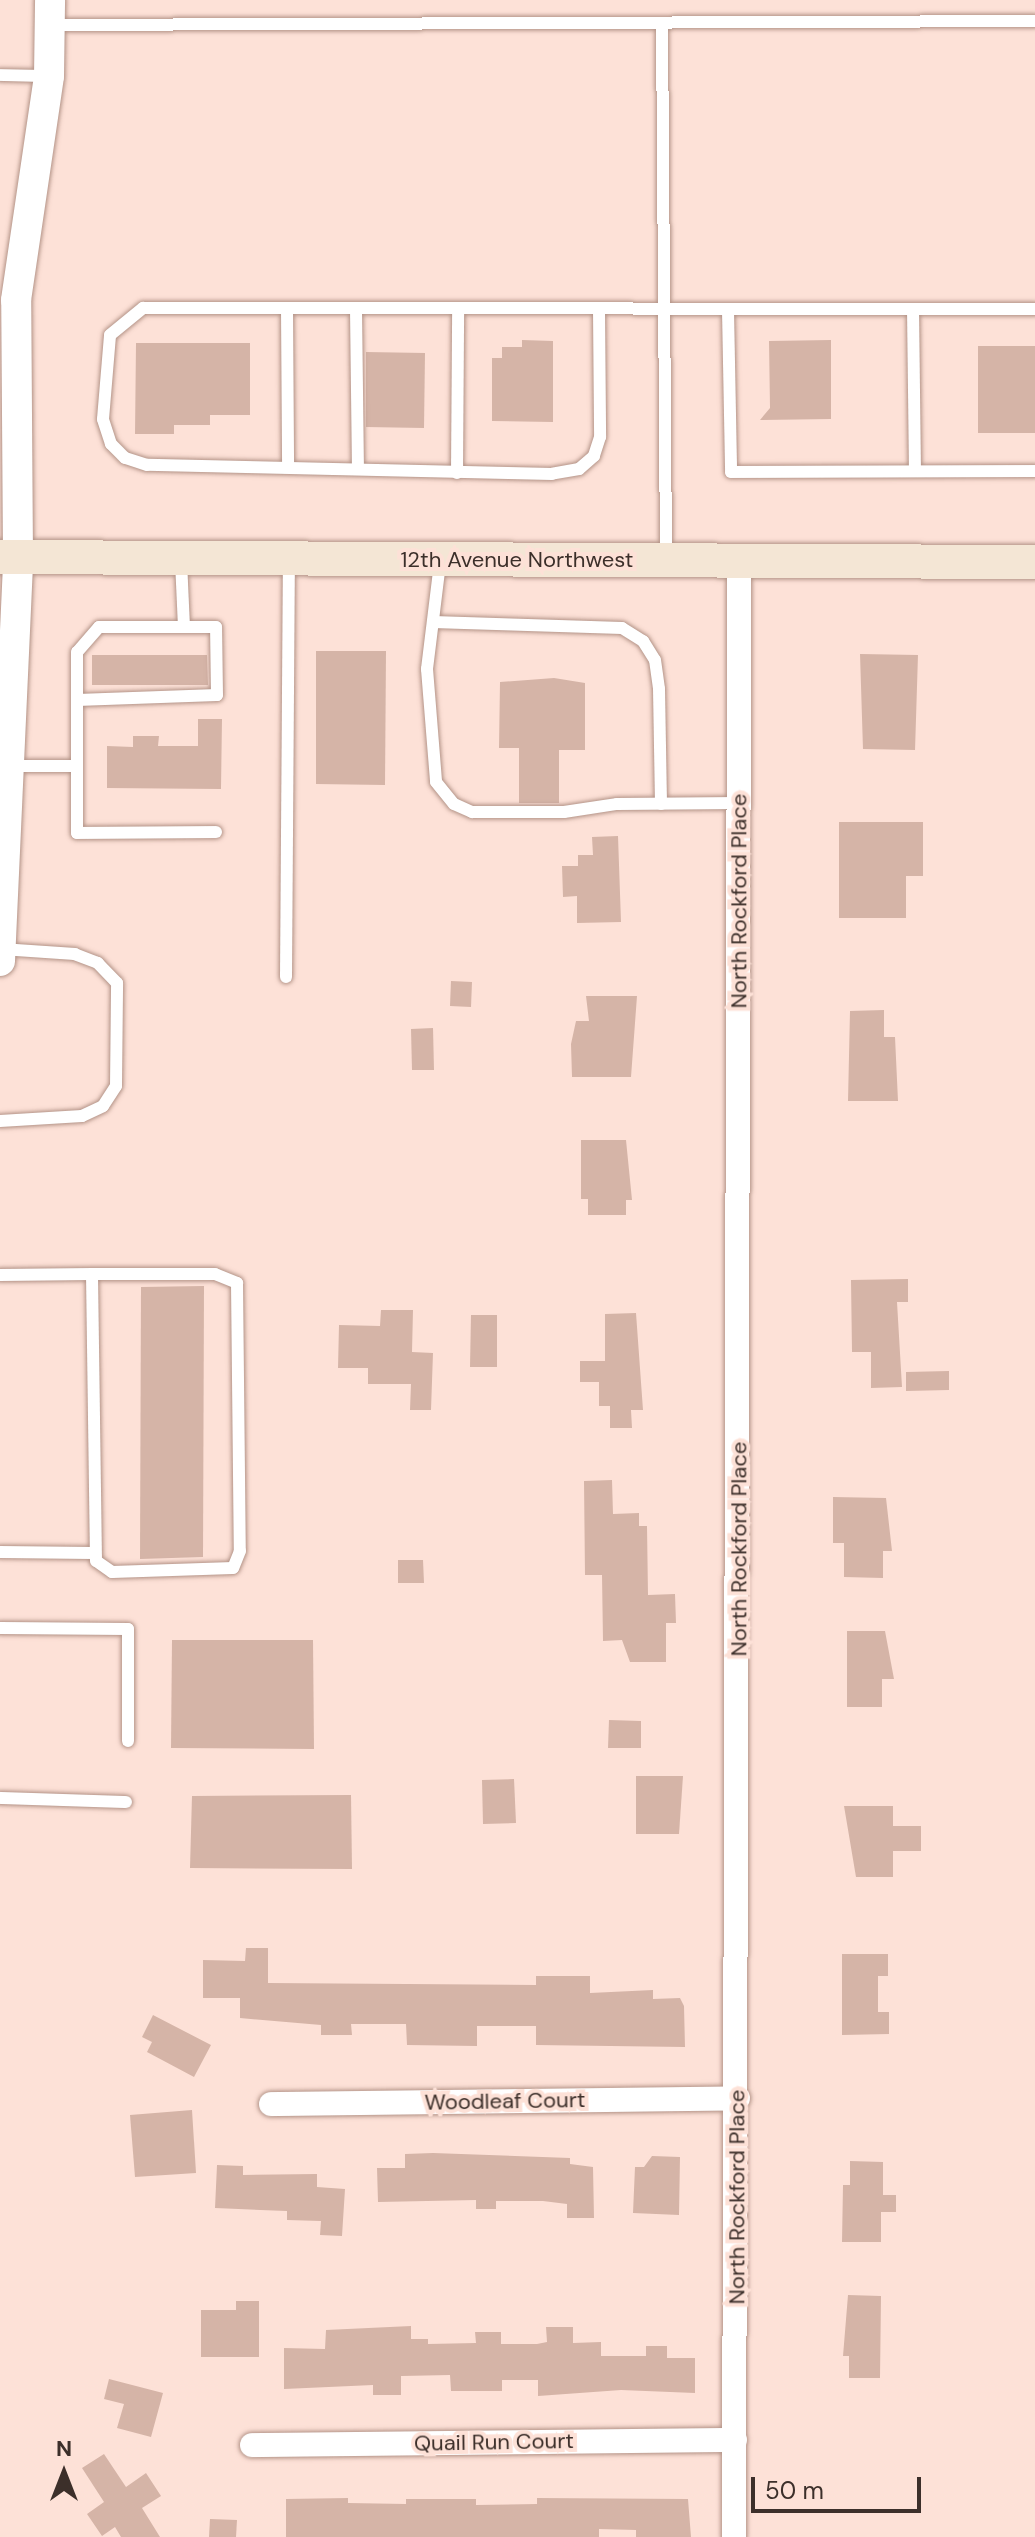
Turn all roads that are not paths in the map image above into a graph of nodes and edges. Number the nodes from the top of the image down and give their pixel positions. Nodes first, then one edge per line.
1 (50, 13) edge
2 (1035, 21) edge
3 (662, 23) junction
4 (0, 75) edge
5 (49, 76) junction
6 (287, 309) junction
7 (356, 309) junction
8 (913, 309) junction
9 (1035, 309) edge
10 (458, 310) junction
11 (599, 310) junction
12 (664, 310) junction
13 (728, 310) junction
14 (288, 465) junction
15 (358, 469) junction
16 (915, 471) junction
17 (1035, 471) edge
18 (457, 473) junction
19 (9, 557) edge
20 (181, 558) junction
21 (289, 559) junction
22 (441, 560) junction
23 (666, 561) junction
24 (739, 562) junction
25 (1035, 562) edge
26 (433, 622) junction
27 (184, 626) junction
28 (77, 700) junction
29 (9, 766) junction
30 (77, 766) junction
31 (739, 803) junction
32 (661, 804) junction
33 (216, 832) dead end
34 (2, 897) edge
35 (1, 949) edge
36 (0, 961) edge
37 (286, 977) dead end
38 (0, 1121) edge
39 (92, 1274) junction
40 (0, 1275) edge
41 (0, 1552) edge
42 (93, 1553) junction
43 (0, 1628) edge
44 (128, 1741) dead end
45 (0, 1798) edge
46 (126, 1802) dead end
47 (738, 2098) junction
48 (271, 2104) dead end
49 (735, 2440) junction
50 (252, 2445) dead end
51 (734, 2537) edge

1 - 3 lane
1 - 5 street
2 - 3 lane
3 - 12 lane
4 - 5 lane
5 - 19 street
6 - 7 lane
6 - 14 lane
6 - 14 lane
7 - 10 lane
7 - 15 lane
8 - 9 lane
8 - 13 lane
8 - 16 lane
10 - 11 lane
10 - 18 lane
11 - 12 lane
11 - 18 lane
12 - 13 lane
12 - 23 lane
13 - 16 lane
14 - 15 lane
15 - 18 lane
16 - 17 lane
19 - 20 main road, 12th Avenue Northwest
19 - 29 street
20 - 21 main road, 12th Avenue Northwest
20 - 27 lane
21 - 22 main road, 12th Avenue Northwest
21 - 37 lane
22 - 23 main road, 12th Avenue Northwest
22 - 26 lane
23 - 24 main road, 12th Avenue Northwest
24 - 25 main road, 12th Avenue Northwest
24 - 31 street, North Rockford Place
26 - 32 lane
26 - 32 lane
27 - 28 lane
27 - 28 lane
28 - 30 lane
29 - 30 lane
29 - 34 street
30 - 33 lane
31 - 32 lane
31 - 47 street, North Rockford Place
34 - 35 street
35 - 36 street
35 - 38 lane
39 - 40 lane
39 - 42 lane
39 - 42 lane
41 - 42 lane
43 - 44 lane
45 - 46 lane
47 - 48 street, Woodleaf Court
47 - 49 street, North Rockford Place
49 - 50 street, Quail Run Court
49 - 51 street, North Rockford Place

